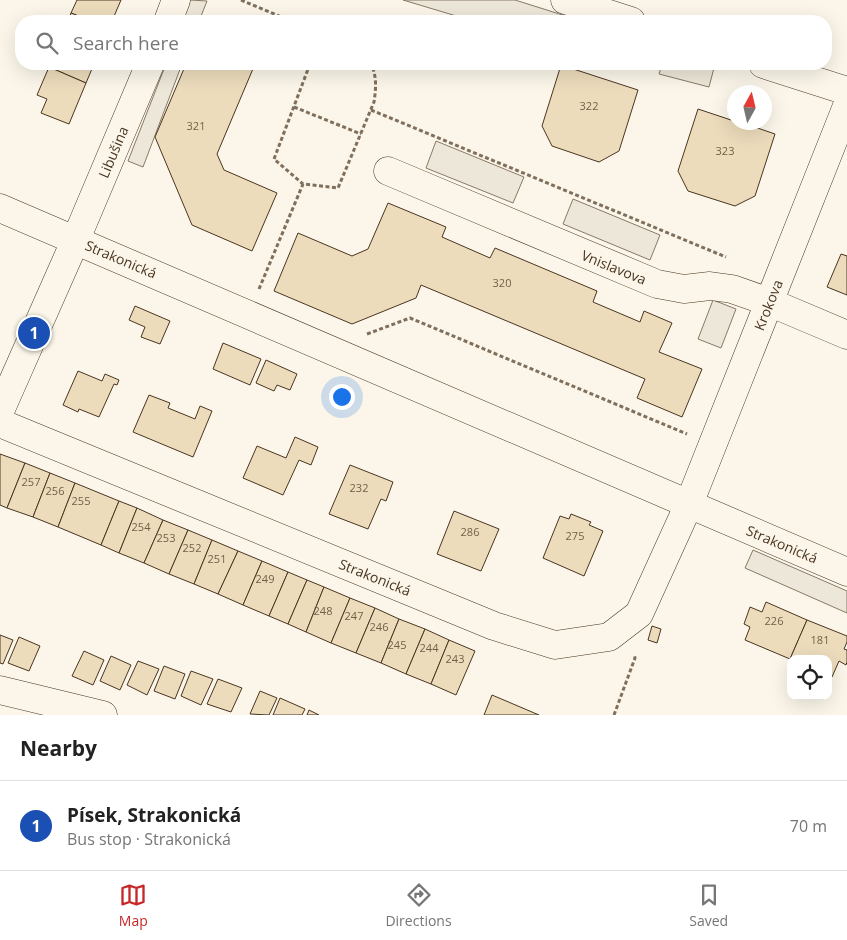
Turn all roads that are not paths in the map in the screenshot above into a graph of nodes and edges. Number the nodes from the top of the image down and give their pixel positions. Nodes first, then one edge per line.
1 (176, 0) edge
2 (565, 0) edge
3 (170, 15) edge
4 (612, 15) edge
5 (147, 70) edge
6 (782, 70) edge
7 (847, 91) edge
8 (847, 106) edge
9 (388, 171) dead end
10 (0, 208) edge
11 (76, 239) junction
12 (769, 302) junction
13 (847, 335) edge
14 (0, 411) edge
15 (0, 423) edge
16 (689, 504) junction
17 (847, 572) edge
18 (0, 690) edge
19 (103, 715) edge

1 - 3 street
2 - 4 street
5 - 11 street, Libušina
6 - 7 street
8 - 12 street, Krokova
9 - 12 street, Vnislavova
10 - 11 street, Strakonická
11 - 14 street, Strakonická
11 - 16 street, Strakonická
12 - 13 street, Vnislavova
12 - 16 street, Krokova
15 - 16 street, Strakonická
16 - 17 street, Strakonická
18 - 19 street

